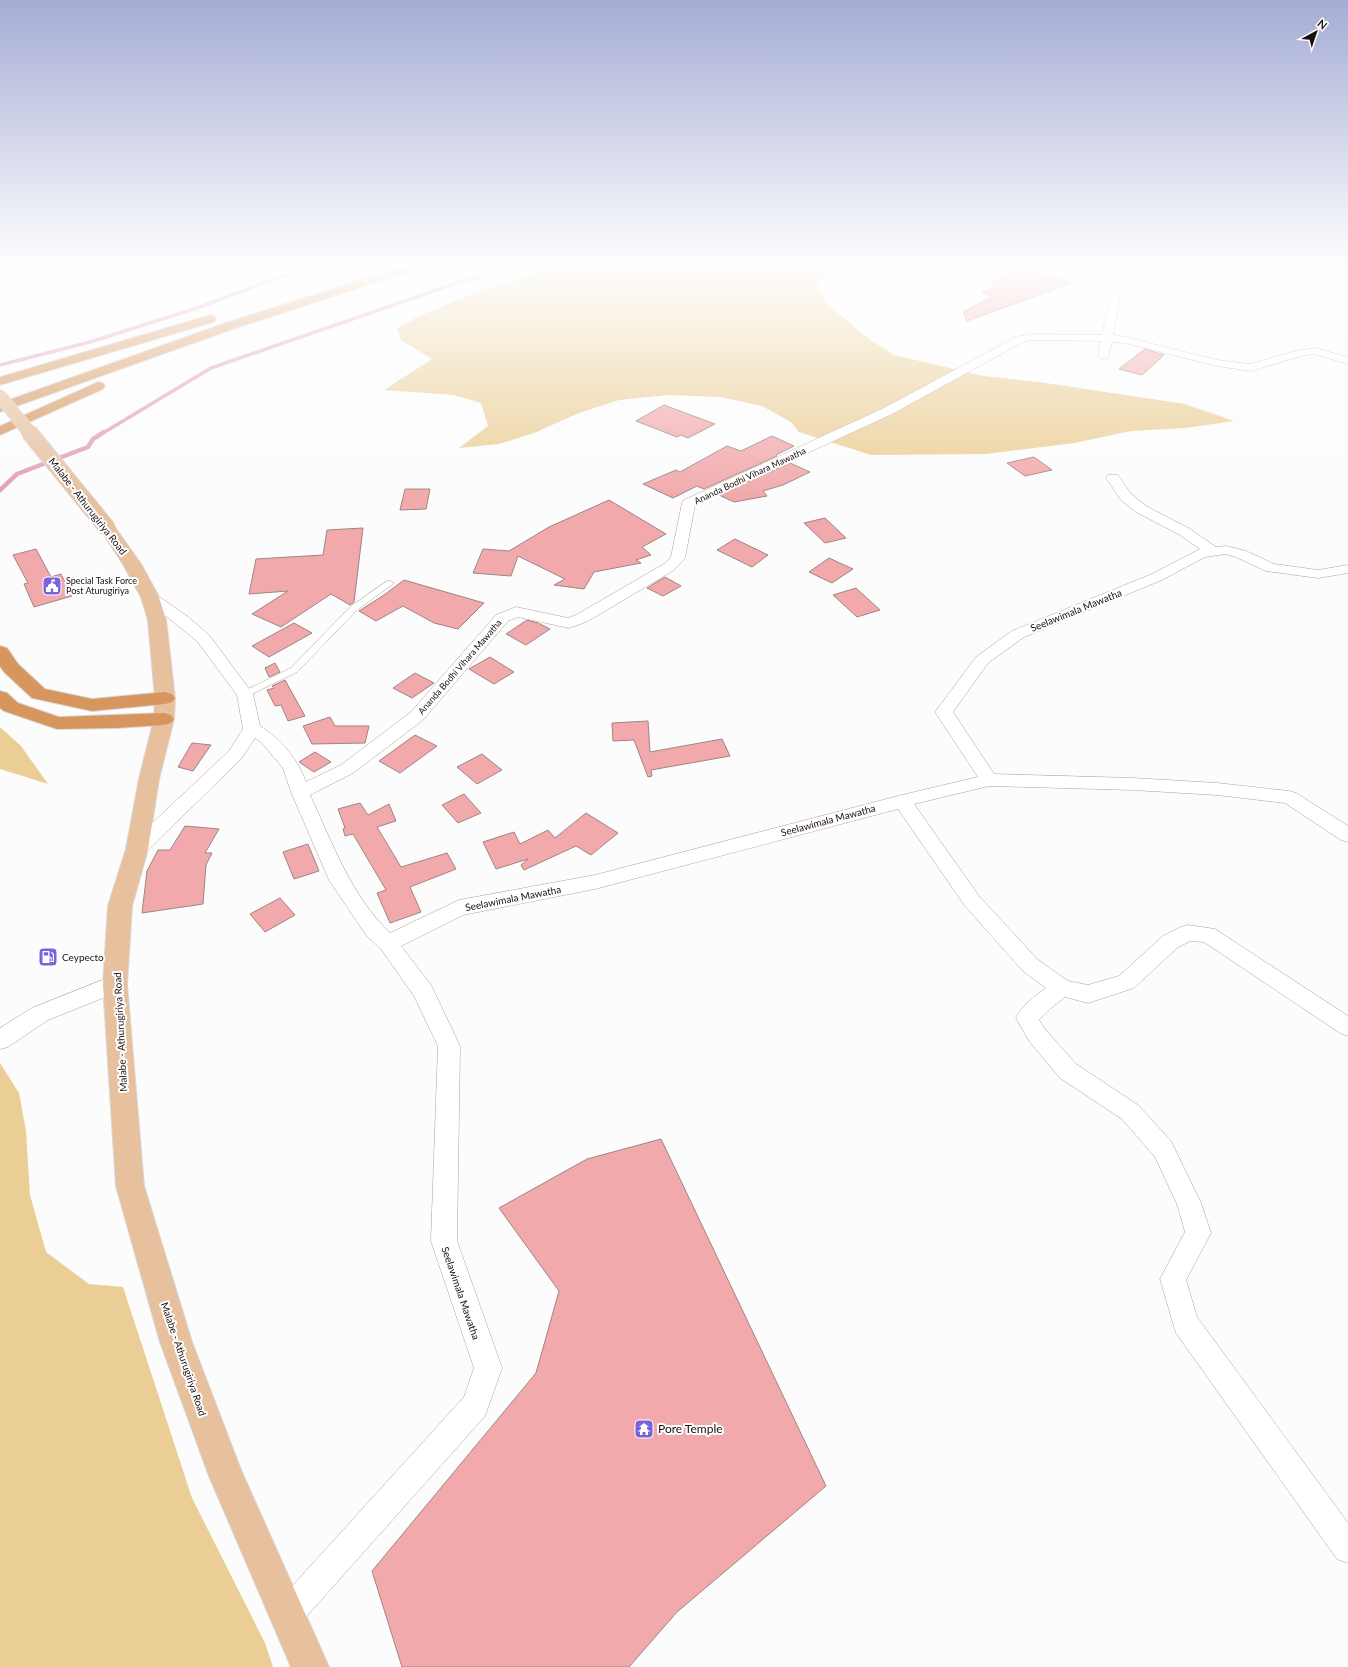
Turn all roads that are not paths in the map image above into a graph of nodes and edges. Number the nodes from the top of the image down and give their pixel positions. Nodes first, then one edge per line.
1 (119, 345) edge
2 (149, 345) edge
3 (177, 345) edge
4 (189, 345) edge
5 (1009, 345) edge
6 (1106, 345) edge
7 (1144, 345) edge
8 (1104, 356) dead end
9 (1348, 362) edge
10 (0, 381) edge
11 (0, 397) edge
12 (0, 408) edge
13 (0, 431) edge
14 (1113, 478) dead end
15 (1219, 550) junction
16 (1348, 569) edge
17 (390, 584) dead end
18 (150, 597) junction
19 (0, 652) edge
20 (245, 694) junction
21 (0, 697) edge
22 (164, 709) junction
23 (252, 729) junction
24 (989, 780) junction
25 (300, 792) junction
26 (902, 801) junction
27 (1347, 833) edge
28 (137, 849) junction
29 (388, 943) junction
30 (115, 984) junction
31 (1062, 988) junction
32 (1348, 1027) edge
33 (0, 1040) edge
34 (1348, 1548) edge
35 (286, 1616) junction
36 (310, 1667) edge

1 - 10 highway
2 - 11 highway
3 - 12 highway
4 - 13 highway
5 - 25 street, Ananda Bodhi Vihara Mawatha
6 - 8 street
7 - 9 street
11 - 18 main road, Malabe - Athurugiriya Road, bridge
14 - 15 street
15 - 16 street
15 - 24 street, Seelawimala Mawatha
17 - 20 lane
18 - 20 street
18 - 22 main road, Malabe - Athurugiriya Road
19 - 22 highway
20 - 23 street
21 - 22 highway
22 - 28 main road, Malabe - Athurugiriya Road
23 - 25 street
23 - 28 street
24 - 26 street, Seelawimala Mawatha
24 - 27 street
25 - 29 street
26 - 29 street, Seelawimala Mawatha
26 - 31 street
28 - 30 main road, Malabe - Athurugiriya Road
29 - 35 street, Seelawimala Mawatha
30 - 33 street
30 - 35 main road, Malabe - Athurugiriya Road
31 - 32 street
31 - 34 street
35 - 36 main road, Malabe - Athurugiriya Road

